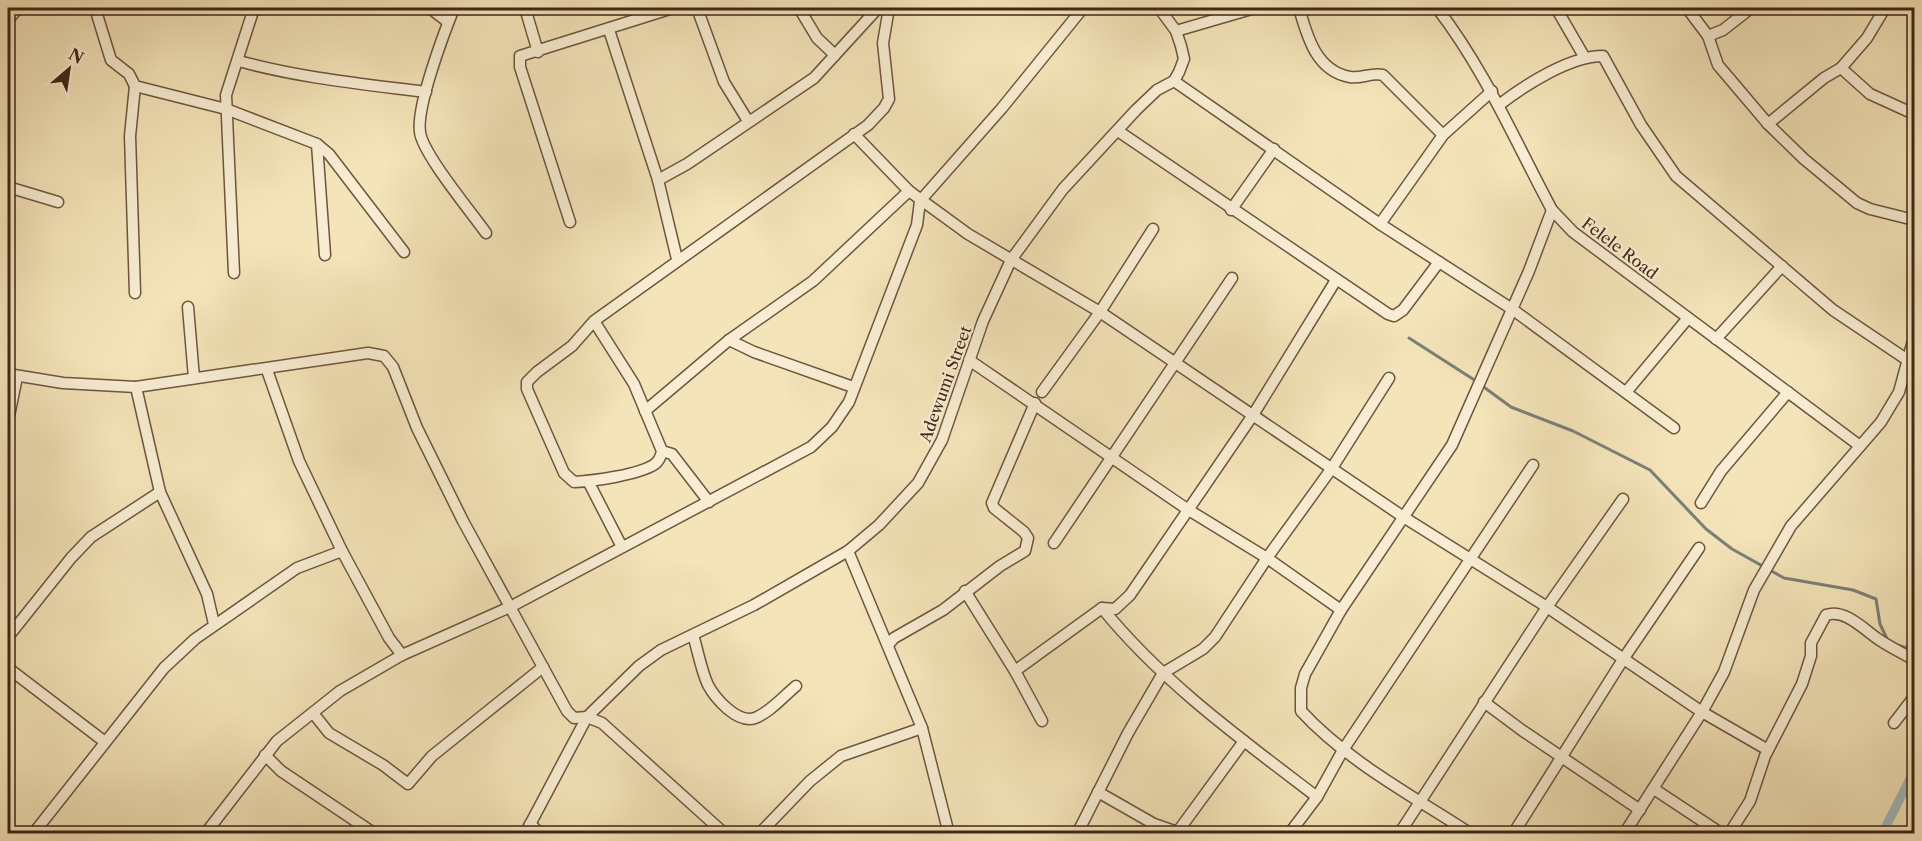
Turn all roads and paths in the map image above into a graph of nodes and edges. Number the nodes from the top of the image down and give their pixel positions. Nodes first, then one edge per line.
1 (18, 8) edge
2 (95, 8) edge
3 (254, 8) edge
4 (430, 8) edge
5 (454, 8) edge
6 (525, 8) edge
7 (673, 8) edge
8 (697, 8) edge
9 (799, 8) edge
10 (878, 8) edge
11 (890, 8) edge
12 (1082, 8) edge
13 (1159, 8) edge
14 (1255, 8) edge
15 (1299, 8) edge
16 (1437, 8) edge
17 (1556, 8) edge
18 (1687, 8) edge
19 (1751, 8) edge
20 (1885, 8) edge
21 (8, 20) edge
22 (448, 22) junction
23 (609, 30) junction
24 (1176, 31) junction
25 (1708, 36) junction
26 (538, 52) junction
27 (835, 55) junction
28 (1586, 58) junction
29 (239, 61) junction
30 (1841, 68) junction
31 (1174, 81) junction
32 (135, 86) junction
33 (1492, 91) junction
34 (426, 92) junction
35 (1499, 105) junction
36 (226, 109) junction
37 (1914, 114) edge
38 (748, 121) junction
39 (1768, 124) junction
40 (1118, 132) junction
41 (854, 134) junction
42 (1443, 135) junction
43 (317, 144) junction
44 (1274, 149) junction
45 (658, 180) junction
46 (8, 187) edge
47 (909, 191) junction
48 (920, 201) junction
49 (58, 202) dead end
50 (1231, 210) junction
51 (1552, 210) junction
52 (1914, 220) edge
53 (570, 222) dead end
54 (1380, 224) junction
55 (1153, 229) dead end
56 (486, 233) dead end
57 (404, 252) dead end
58 (325, 255) dead end
59 (677, 259) junction
60 (1011, 260) junction
61 (1439, 262) junction
62 (1782, 266) junction
63 (234, 273) dead end
64 (1232, 278) dead end
65 (1336, 280) junction
66 (135, 293) dead end
67 (188, 307) dead end
68 (1512, 309) junction
69 (1101, 312) junction
70 (1688, 318) junction
71 (594, 321) junction
72 (1716, 339) junction
73 (729, 340) junction
74 (1914, 342) edge
75 (969, 360) junction
76 (1176, 362) junction
77 (1909, 362) junction
78 (267, 369) junction
79 (12, 376) edge
80 (194, 378) junction
81 (1389, 378) dead end
82 (136, 387) junction
83 (854, 387) junction
84 (1627, 391) junction
85 (1042, 392) dead end
86 (1788, 392) junction
87 (1035, 403) junction
88 (645, 411) junction
89 (1253, 415) junction
90 (8, 421) edge
91 (1674, 429) dead end
92 (1860, 446) junction
93 (662, 451) junction
94 (1112, 459) junction
95 (1533, 465) dead end
96 (1332, 468) junction
97 (588, 482) junction
98 (160, 492) junction
99 (1623, 499) dead end
100 (709, 502) junction
101 (1701, 503) dead end
102 (1187, 509) junction
103 (1405, 518) junction
104 (1054, 543) dead end
105 (622, 547) junction
106 (1699, 548) dead end
107 (848, 550) junction
108 (342, 551) junction
109 (1267, 558) junction
110 (1470, 559) junction
111 (965, 591) junction
112 (510, 607) junction
113 (1547, 607) junction
114 (1102, 608) junction
115 (1341, 610) junction
116 (214, 624) junction
117 (693, 635) junction
118 (8, 637) edge
119 (888, 645) junction
120 (402, 655) junction
121 (1624, 658) junction
122 (1914, 660) edge
123 (543, 667) junction
124 (8, 668) edge
125 (1015, 671) junction
126 (1163, 673) junction
127 (796, 686) dead end
128 (1914, 697) edge
129 (1484, 702) junction
130 (313, 712) junction
131 (1702, 712) junction
132 (587, 717) junction
133 (1042, 721) dead end
134 (1894, 723) dead end
135 (922, 728) junction
136 (1244, 741) junction
137 (105, 742) junction
138 (1342, 750) junction
139 (1768, 750) junction
140 (265, 755) junction
141 (1561, 756) junction
142 (1654, 789) junction
143 (1098, 792) junction
144 (1317, 796) junction
145 (1421, 801) junction
146 (1640, 810) junction
147 (527, 829) edge
148 (36, 832) edge
149 (1177, 833) edge
150 (205, 834) edge
151 (375, 834) edge
152 (541, 834) edge
153 (725, 834) edge
154 (759, 834) edge
155 (949, 834) edge
156 (1077, 834) edge
157 (1289, 834) edge
158 (1399, 834) edge
159 (1471, 834) edge
160 (1513, 834) edge
161 (1624, 834) edge
162 (1722, 834) edge
163 (1729, 834) edge

1 - 21 street
2 - 32 street
3 - 29 street
4 - 22 street
5 - 22 street
6 - 26 street
7 - 23 street
8 - 38 street
9 - 27 street
10 - 27 street
11 - 41 street
12 - 48 street
13 - 24 street
14 - 24 street
15 - 42 street
16 - 33 street, Felele Road
17 - 28 street
18 - 25 street
19 - 25 street
20 - 30 street
22 - 34 street
23 - 26 street
23 - 45 street
24 - 31 street
25 - 39 street
26 - 53 street
27 - 38 street
28 - 35 street
28 - 62 street
29 - 34 street
29 - 36 street
30 - 37 street
30 - 39 street
31 - 40 street, Adewumi Street
31 - 44 street
32 - 36 street
32 - 66 street
33 - 35 street, Felele Road
33 - 42 street
34 - 56 street
35 - 51 street, Felele Road
36 - 43 street
36 - 63 street
38 - 45 street
39 - 52 street
40 - 50 street
40 - 60 street, Adewumi Street
41 - 47 street
41 - 59 street
42 - 54 street
43 - 57 street
43 - 58 street
44 - 50 street
44 - 54 street
45 - 59 street
46 - 49 street
47 - 48 street
47 - 73 street
48 - 60 street
48 - 83 street
50 - 65 street
51 - 68 street
51 - 70 street, Felele Road
54 - 61 street
55 - 69 street
59 - 71 street
60 - 69 street
60 - 75 street, Adewumi Street
61 - 65 street
61 - 68 street
62 - 72 street
62 - 77 street
64 - 76 street
65 - 89 street
67 - 80 street
68 - 84 street
68 - 103 street
69 - 76 street
69 - 85 street
70 - 72 street, Felele Road
70 - 84 street
71 - 88 street
71 - 97 street
72 - 86 street, Felele Road
73 - 83 street
73 - 88 street
74 - 77 street
75 - 87 street
75 - 107 street, Adewumi Street
76 - 89 street
76 - 94 street
77 - 92 street
78 - 80 street
78 - 108 street
78 - 112 street
79 - 82 street
79 - 90 street
80 - 82 street
81 - 96 street
82 - 98 street
83 - 100 street
84 - 91 street
86 - 92 street, Felele Road
86 - 101 street
87 - 94 street
87 - 111 street
88 - 93 street
89 - 96 street
89 - 102 street
92 - 131 street
93 - 97 street
93 - 100 street
94 - 102 street
94 - 104 street
95 - 110 street
96 - 103 street
96 - 109 street
97 - 105 street
98 - 116 street
98 - 118 street
99 - 113 street
100 - 105 street
102 - 109 street
102 - 114 street
103 - 110 street
103 - 115 street
105 - 112 street
106 - 121 street
107 - 117 street, Adewumi Street
107 - 119 street
108 - 116 street
108 - 120 street
109 - 115 street
109 - 126 street
110 - 113 street
110 - 138 street
111 - 119 street
111 - 125 street
112 - 120 street
112 - 123 street
113 - 121 street
113 - 129 street
114 - 125 street
114 - 126 street
115 - 138 street
116 - 137 street
117 - 127 street
117 - 132 street, Adewumi Street
119 - 135 street
120 - 130 street
121 - 131 street
121 - 141 street
122 - 139 street
123 - 130 street
123 - 132 street
124 - 137 street
125 - 133 street
126 - 136 street
126 - 143 street
128 - 134 street
129 - 141 street
129 - 145 street
130 - 140 street
131 - 139 street
131 - 142 street
132 - 147 street, Adewumi Street
132 - 153 street
135 - 154 street
135 - 155 street
136 - 144 street
136 - 149 street
137 - 148 street
138 - 144 street
138 - 145 street
139 - 163 street
140 - 150 street
140 - 151 street
141 - 146 street
141 - 160 street
142 - 146 street
142 - 162 street
143 - 149 street
143 - 156 street
144 - 157 street
145 - 158 street
145 - 159 street
146 - 161 street
147 - 152 street

